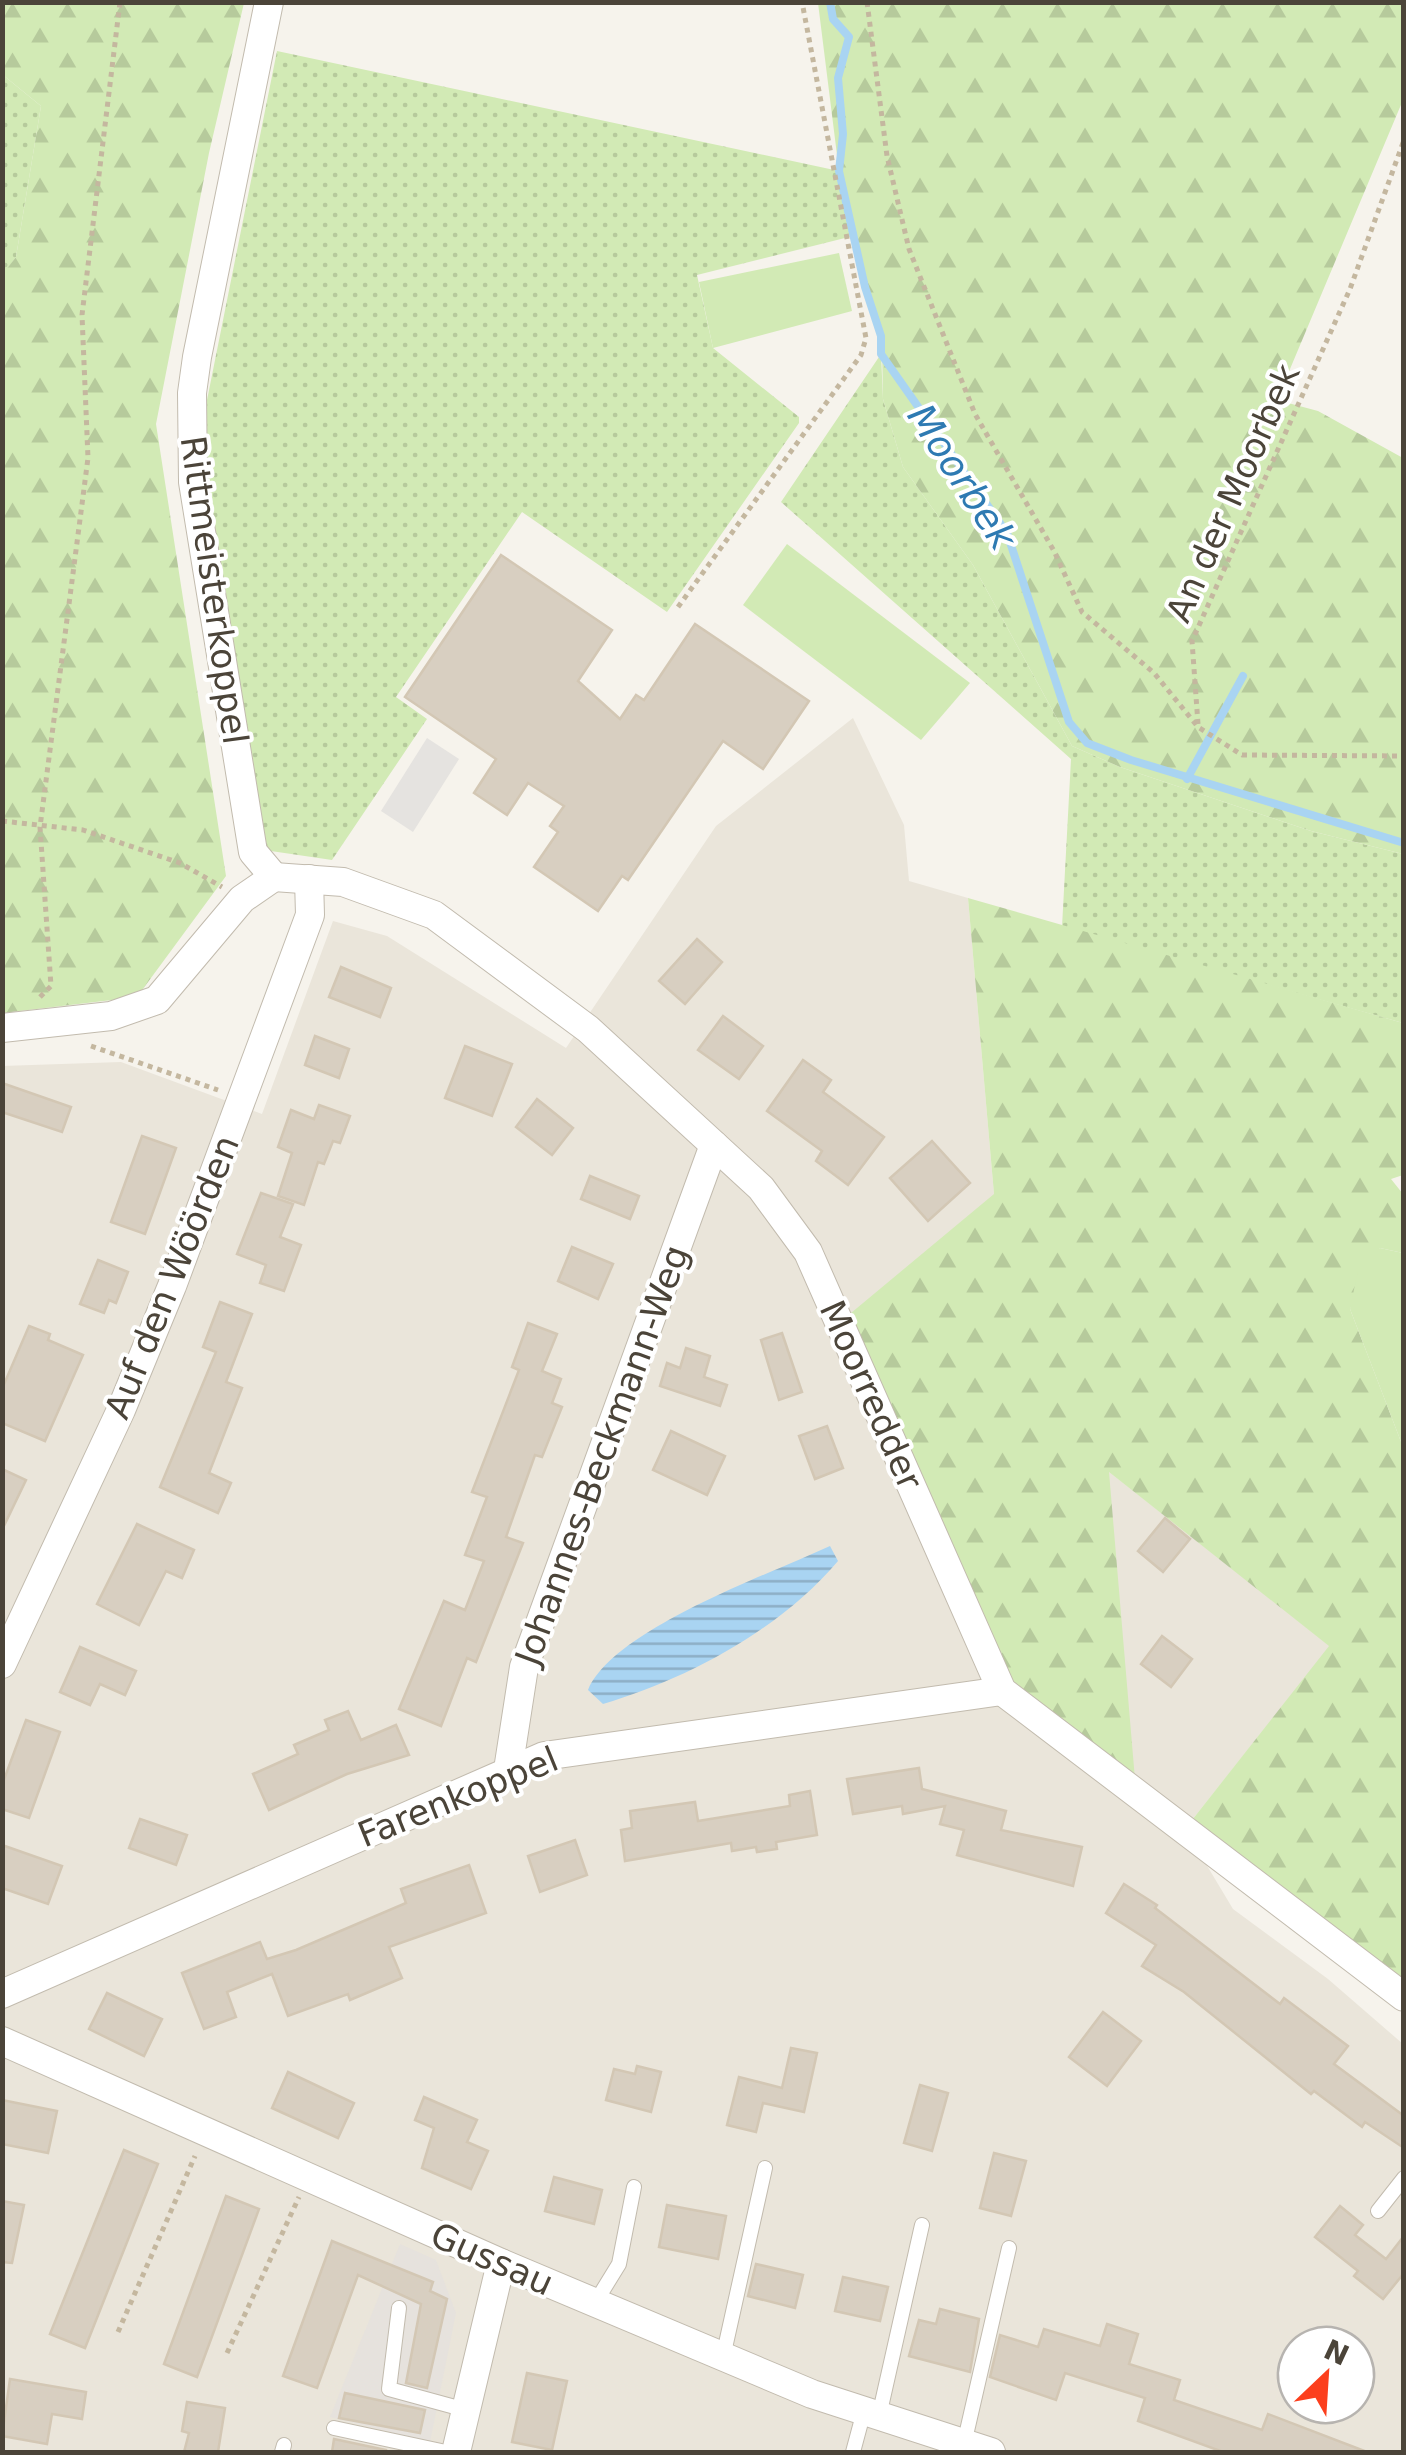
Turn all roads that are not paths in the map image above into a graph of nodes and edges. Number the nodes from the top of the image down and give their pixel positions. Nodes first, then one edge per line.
1 (269, 2) edge
2 (274, 877) junction
3 (309, 879) junction
4 (6, 1028) edge
5 (714, 1145) junction
6 (2, 1664) edge
7 (1002, 1691) junction
8 (508, 1770) junction
9 (2, 1994) edge
10 (1404, 1997) edge
11 (2, 2041) edge
12 (764, 2168) dead end
13 (1404, 2178) edge
14 (634, 2187) dead end
15 (1378, 2211) dead end
16 (922, 2225) dead end
17 (1009, 2248) dead end
18 (501, 2264) junction
19 (595, 2303) junction
20 (399, 2308) dead end
21 (723, 2357) junction
22 (466, 2410) junction
23 (871, 2413) junction
24 (334, 2428) dead end
25 (978, 2448) edge
26 (446, 2452) edge
27 (456, 2452) edge
28 (853, 2452) edge

1 - 2 street, Rittmeisterkoppel
2 - 3 street, Moorredder
2 - 4 street
3 - 5 street, Moorredder
3 - 6 street, Auf den Wöörden
5 - 7 street, Moorredder
5 - 8 street, Johannes-Beckmann-Weg
7 - 8 street, Farenkoppel
7 - 10 street, Moorredder
8 - 9 street, Farenkoppel
11 - 18 street, Gussau
12 - 21 lane
13 - 15 lane
14 - 19 lane
16 - 23 lane
17 - 25 lane
18 - 19 street, Gussau
18 - 22 street
19 - 21 street, Gussau
20 - 22 lane
21 - 23 street, Gussau
22 - 27 street
23 - 25 street, Gussau
23 - 28 lane
24 - 26 lane

